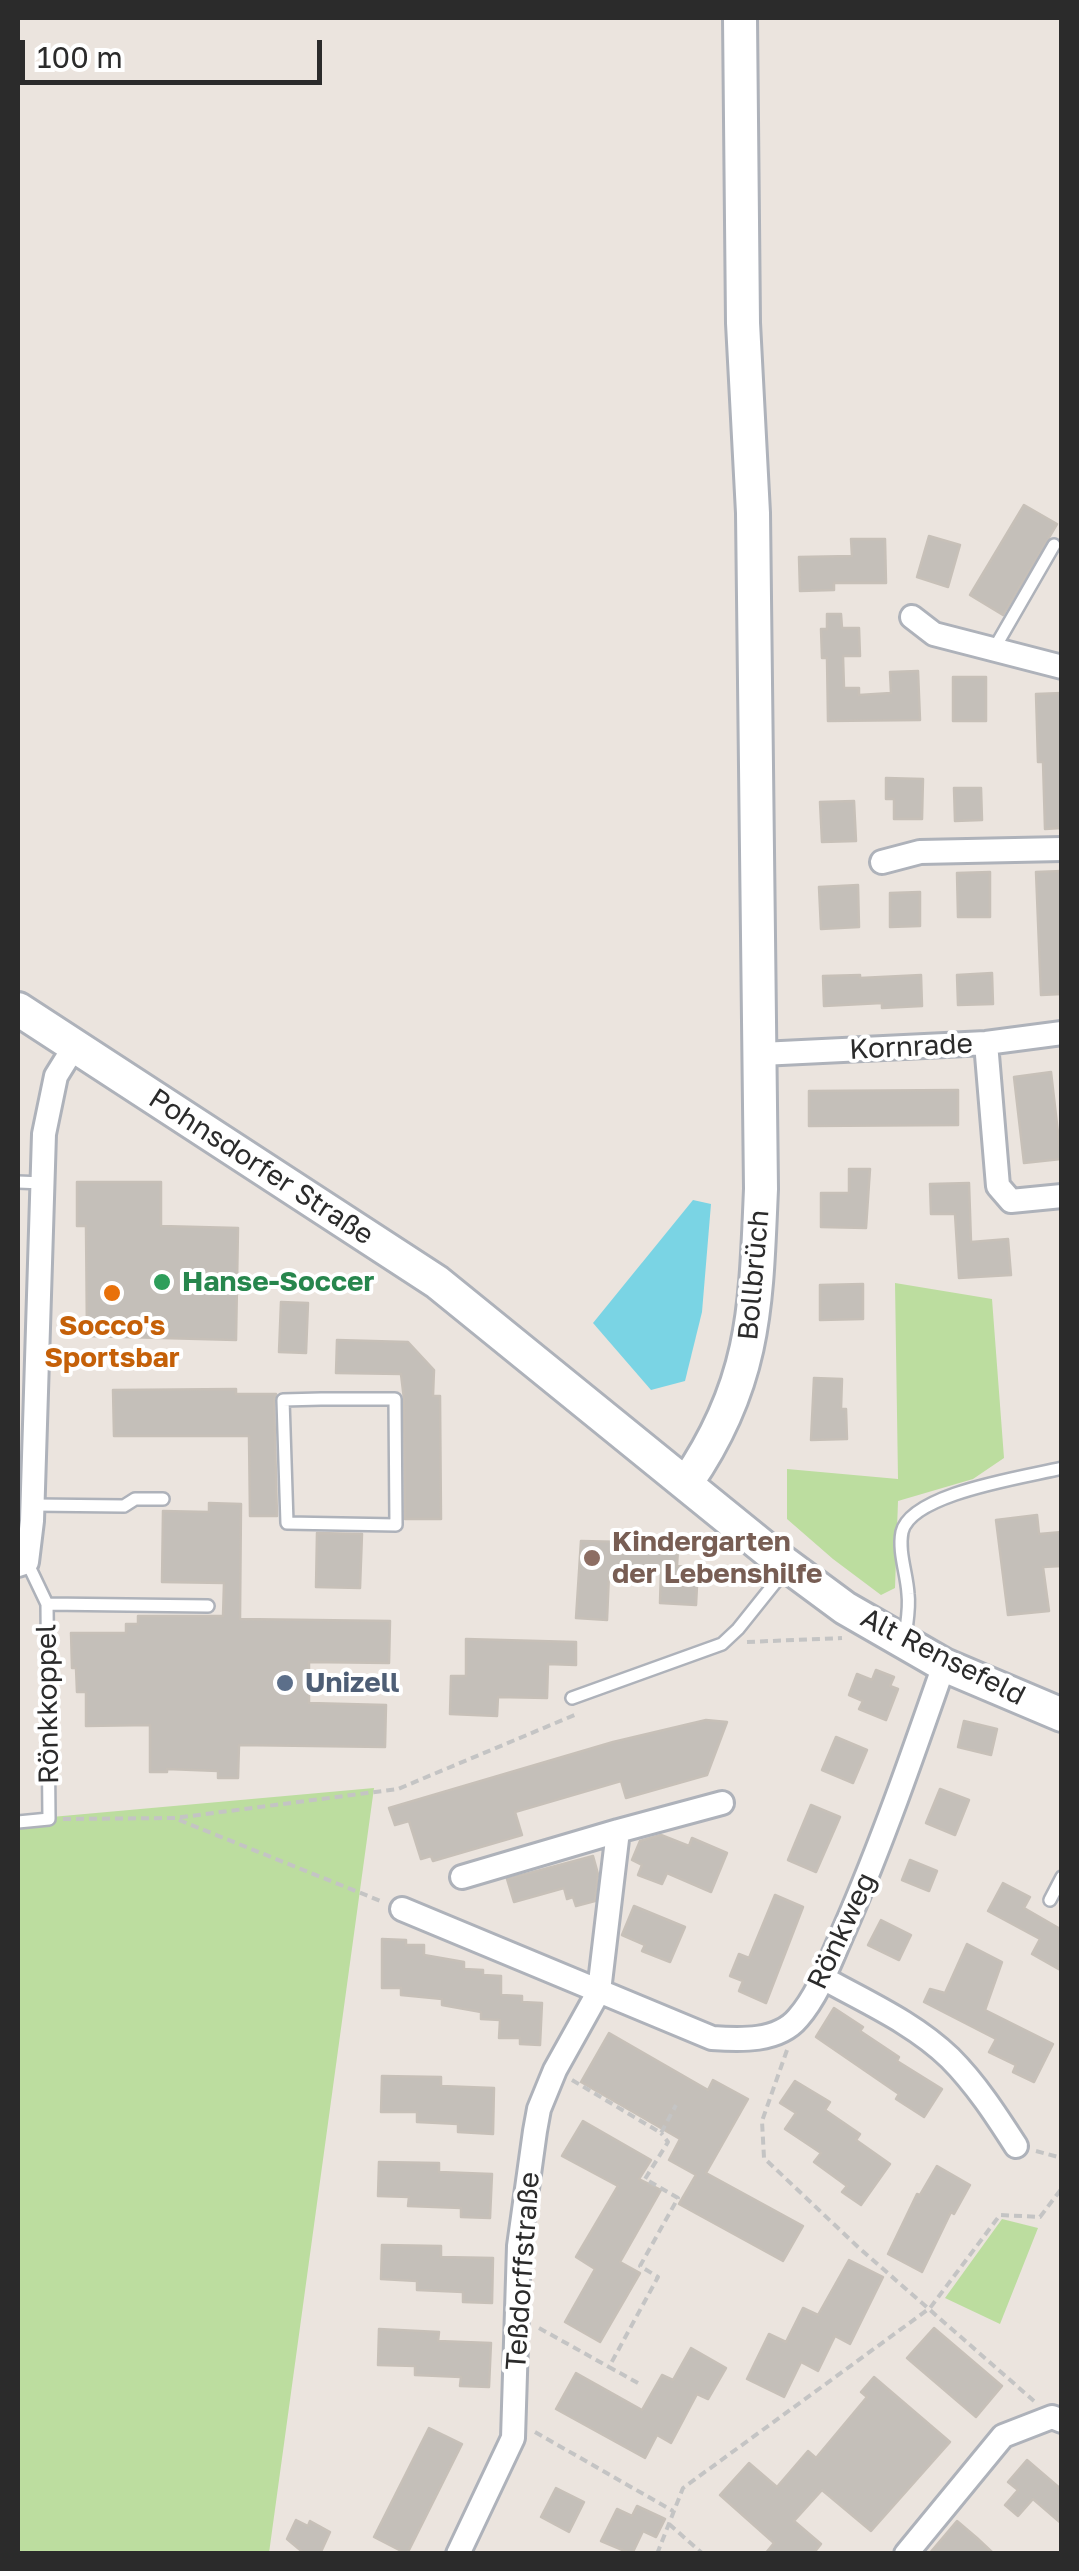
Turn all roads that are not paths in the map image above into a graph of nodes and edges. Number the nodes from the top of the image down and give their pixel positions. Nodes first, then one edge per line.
1 (740, 18) edge
2 (1054, 545) dead end
3 (912, 618) dead end
4 (994, 649) junction
5 (1062, 667) edge
6 (1062, 849) edge
7 (882, 862) dead end
8 (18, 1009) edge
9 (1062, 1033) edge
10 (986, 1044) junction
11 (74, 1047) junction
12 (761, 1054) junction
13 (18, 1182) edge
14 (43, 1184) junction
15 (1062, 1196) edge
16 (321, 1399) joint
17 (1062, 1468) edge
18 (687, 1482) junction
19 (163, 1499) dead end
20 (33, 1505) junction
21 (22, 1564) edge
22 (788, 1566) junction
23 (47, 1604) junction
24 (208, 1606) dead end
25 (898, 1640) junction
26 (944, 1665) junction
27 (572, 1698) dead end
28 (1062, 1715) edge
29 (722, 1804) dead end
30 (18, 1822) edge
31 (618, 1831) junction
32 (1062, 1876) edge
33 (462, 1877) dead end
34 (1050, 1900) dead end
35 (402, 1909) road end
36 (823, 1978) junction
37 (599, 1992) junction
38 (1016, 2146) road end
39 (1057, 2419) edge
40 (458, 2554) edge
41 (906, 2554) edge

1 - 12 street, Bollbrüch
2 - 4 lane
3 - 4 street
4 - 5 street
6 - 7 street
8 - 11 street, Pohnsdorfer Straße
9 - 10 street, Kornrade
10 - 12 street, Kornrade
10 - 15 street
11 - 14 street
11 - 18 street, Pohnsdorfer Straße
12 - 18 street, Bollbrüch
13 - 14 lane
14 - 20 street
16 - 16 lane
17 - 25 lane
18 - 22 street, Alt Rensefeld
19 - 20 lane
20 - 21 street
21 - 23 lane, Rönkkoppel
22 - 25 street, Alt Rensefeld
22 - 27 lane
23 - 24 lane
23 - 30 lane, Rönkkoppel
25 - 26 street, Alt Rensefeld
26 - 28 street, Alt Rensefeld
26 - 36 street, Rönkweg
29 - 31 street
31 - 33 street
31 - 37 street
32 - 34 lane
35 - 37 street, Rönkweg
36 - 37 street, Rönkweg
36 - 38 street
37 - 40 street, Teßdorffstraße
39 - 41 street

